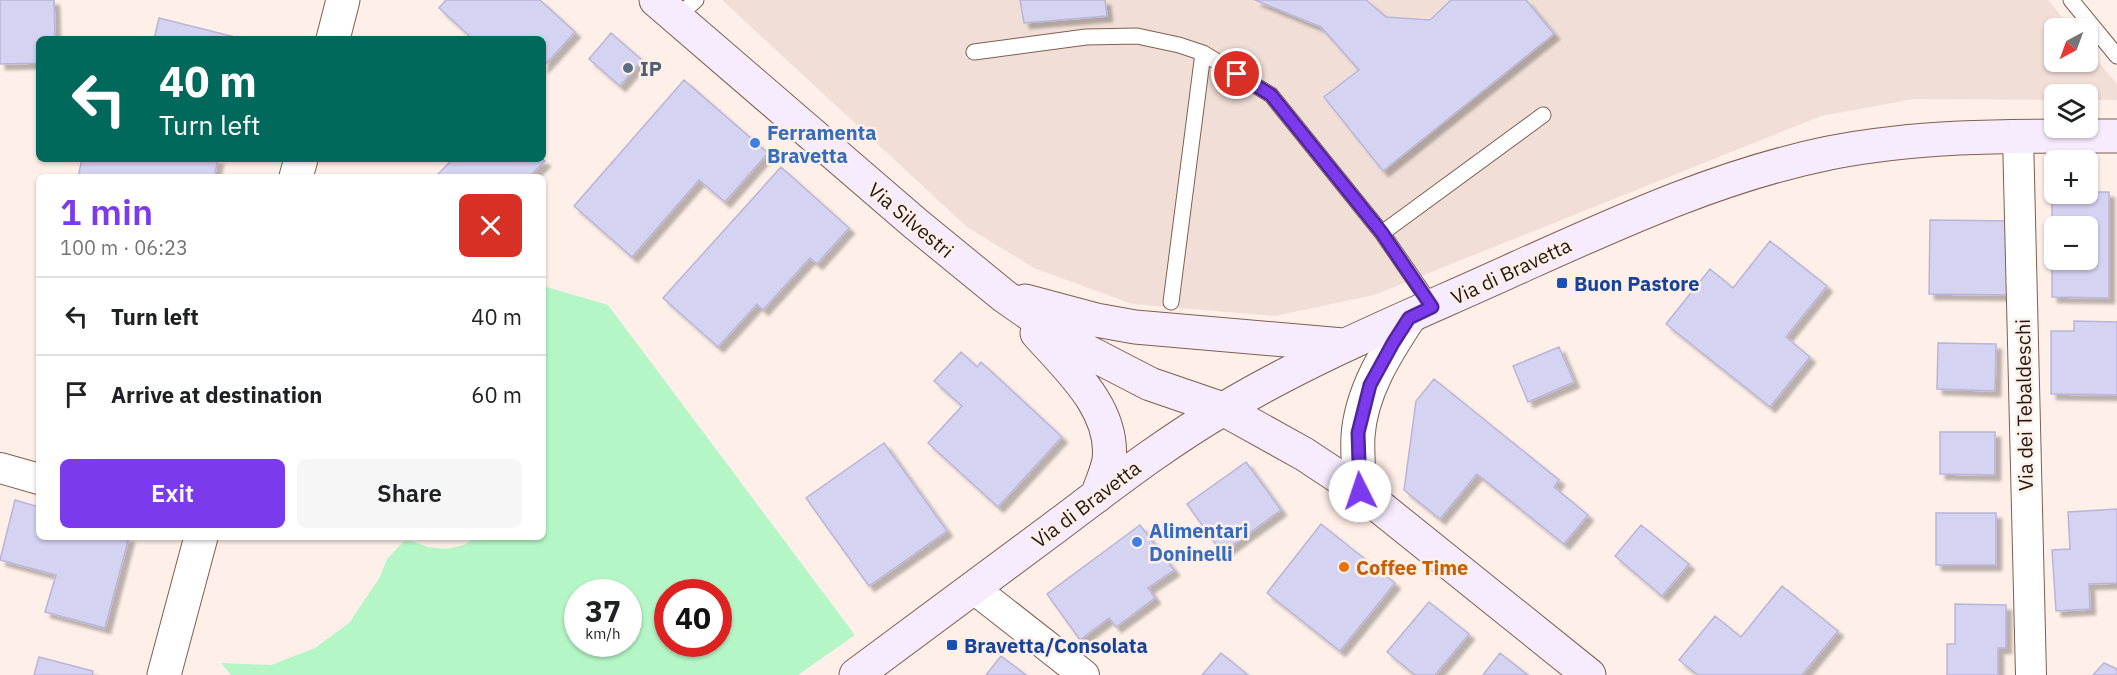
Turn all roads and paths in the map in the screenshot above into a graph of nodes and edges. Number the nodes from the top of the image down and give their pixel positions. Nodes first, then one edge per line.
1 (343, 0) edge
2 (2071, 0) edge
3 (676, 6) edge
4 (334, 36) edge
5 (974, 52) dead end
6 (1203, 53) junction
7 (2117, 56) edge
8 (1544, 116) dead end
9 (2018, 136) junction
10 (2117, 136) edge
11 (1382, 233) junction
12 (1004, 296) junction
13 (1171, 302) dead end
14 (1421, 312) junction
15 (1343, 345) junction
16 (1224, 409) junction
17 (0, 468) edge
18 (36, 477) edge
19 (1360, 491) junction
20 (1097, 496) junction
21 (200, 540) edge
22 (974, 588) junction
23 (164, 675) edge
24 (856, 675) edge
25 (1084, 675) edge
26 (1589, 675) edge
27 (2031, 675) edge

1 - 4 street
2 - 7 lane
3 - 12 main road, Via Silvestri
5 - 6 lane
6 - 11 lane
6 - 13 lane
8 - 11 lane
9 - 10 main road, Via di Bravetta
9 - 14 main road, Via di Bravetta
9 - 27 street, Via dei Tebaldeschi
11 - 14 lane
12 - 15 main road, Via Silvestri
12 - 16 main road, Via Silvestri
12 - 20 main road, Via Silvestri
14 - 15 main road, Via di Bravetta
14 - 19 street
15 - 16 main road, Via di Bravetta
16 - 19 main road, Via Silvestri
16 - 20 main road, Via di Bravetta
17 - 18 street
19 - 26 main road, Via Silvestri
20 - 22 main road, Via di Bravetta
21 - 23 street
22 - 24 main road, Via di Bravetta
22 - 25 street

